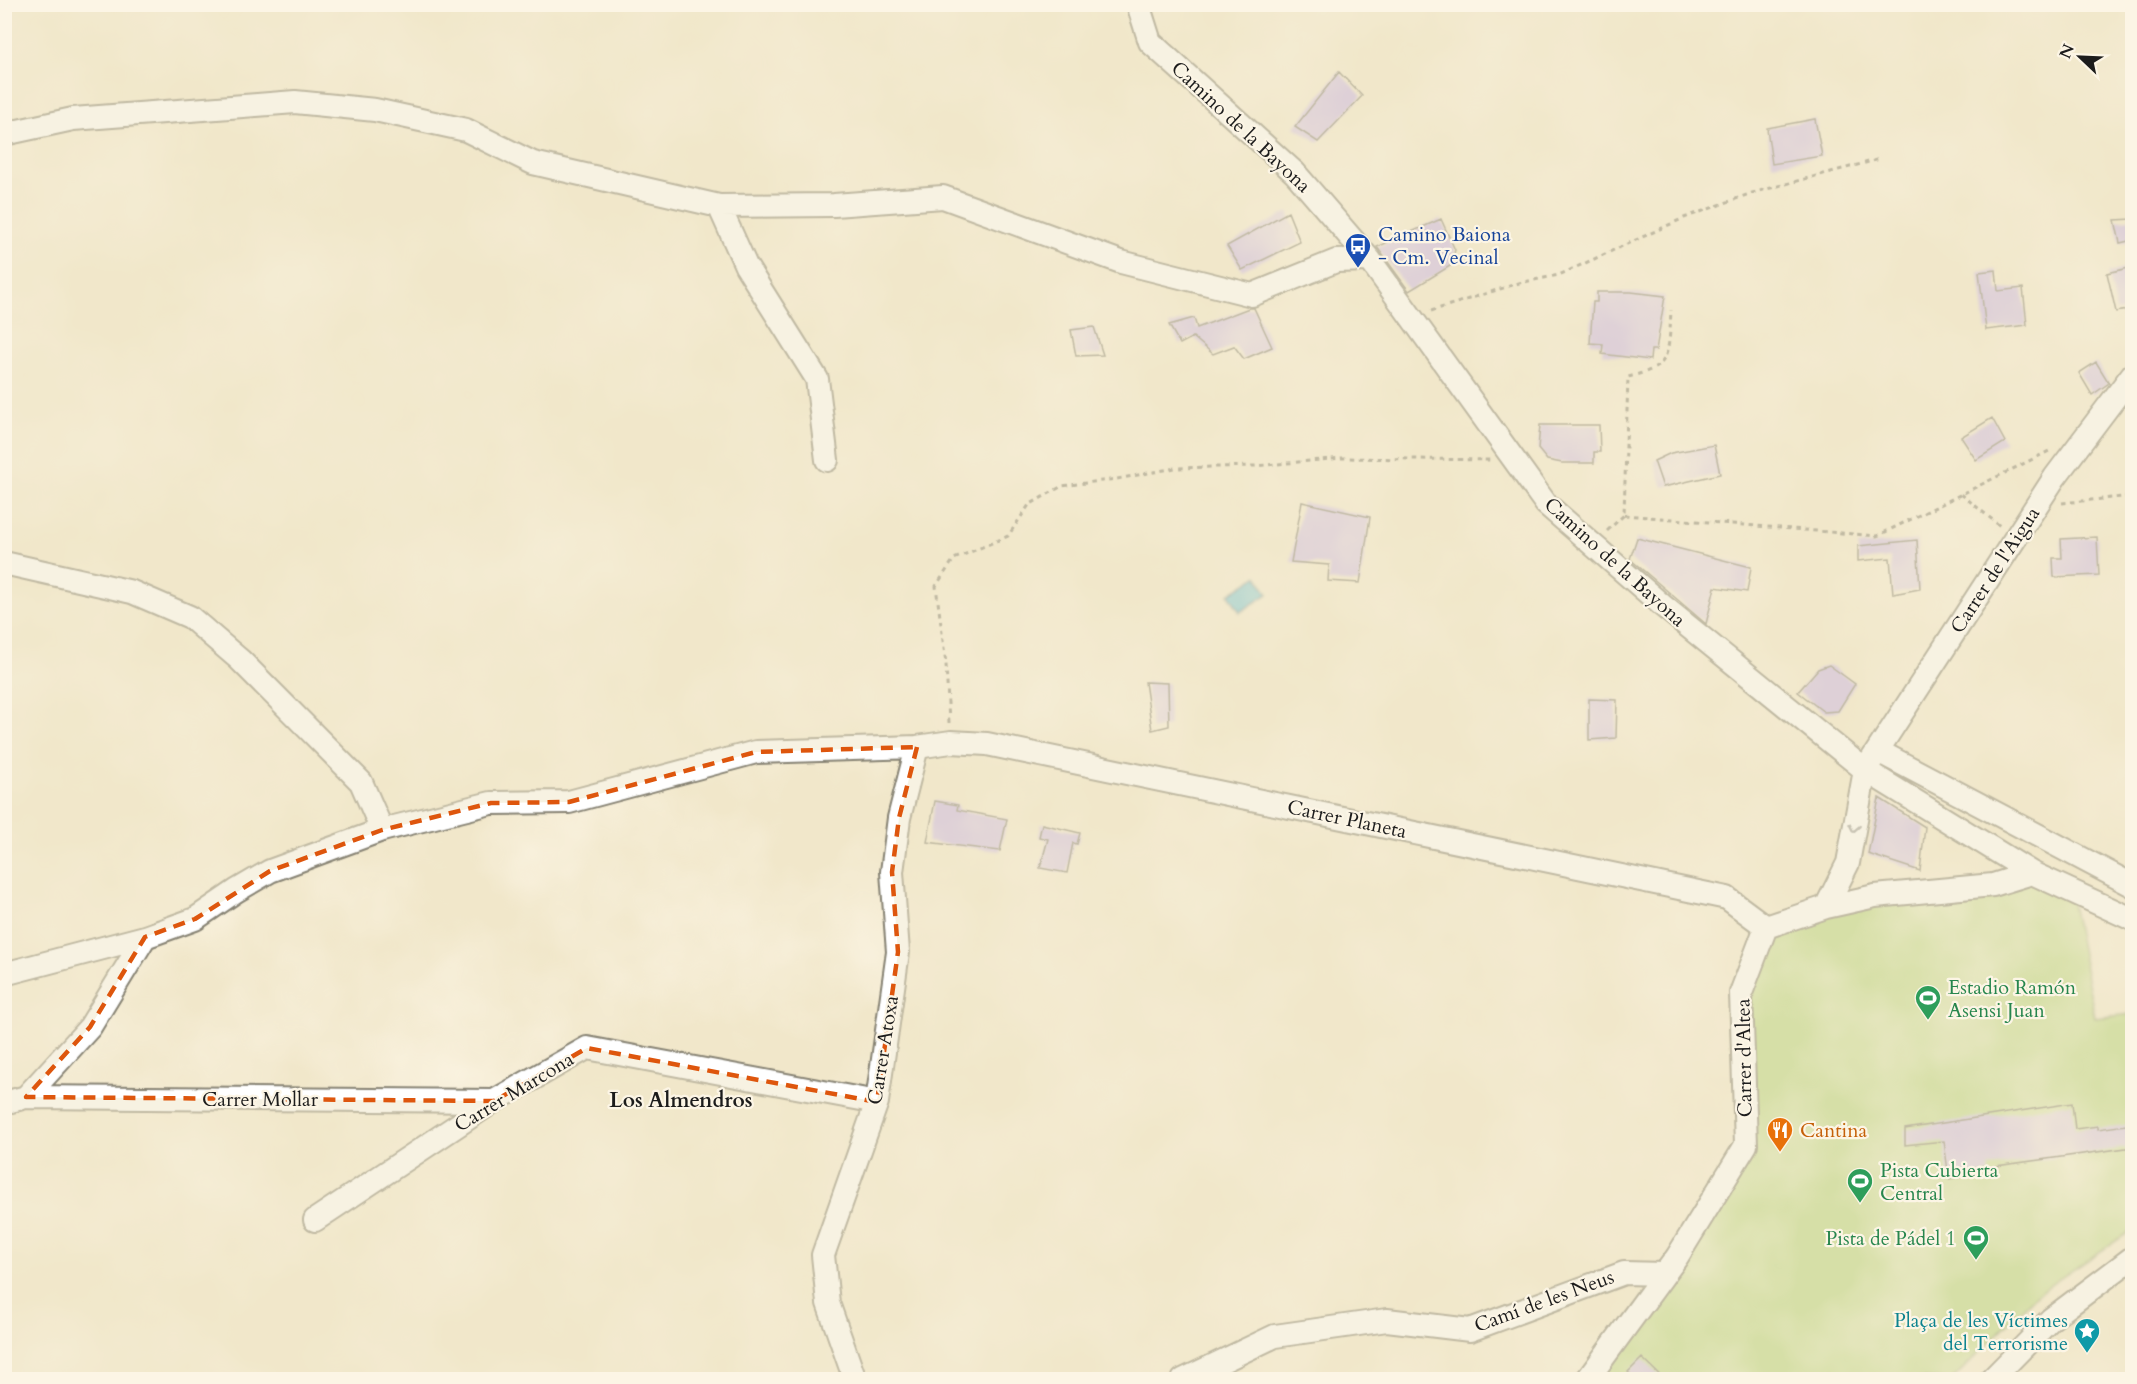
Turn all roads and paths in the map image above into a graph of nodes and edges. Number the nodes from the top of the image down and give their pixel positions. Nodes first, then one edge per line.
1 (1138, 4) edge
2 (4, 134) edge
3 (1880, 159) dead end
4 (719, 206) junction
5 (1370, 260) junction
6 (1671, 310) dead end
7 (1411, 317) junction
8 (2133, 375) edge
9 (2058, 446) dead end
10 (827, 460) dead end
11 (1514, 460) junction
12 (1961, 494) junction
13 (2133, 496) edge
14 (2037, 505) junction
15 (1624, 515) junction
16 (2015, 538) junction
17 (1592, 544) junction
18 (4, 563) edge
19 (951, 742) junction
20 (917, 747) junction
21 (1878, 751) junction
22 (1865, 770) junction
23 (382, 830) junction
24 (2032, 873) junction
25 (2133, 885) edge
26 (1827, 907) junction
27 (2133, 919) edge
28 (1766, 927) junction
29 (145, 937) junction
30 (4, 974) edge
31 (15, 1100) edge
32 (494, 1101) junction
33 (877, 1102) junction
34 (315, 1220) dead end
35 (2133, 1258) edge
36 (1664, 1274) junction
37 (855, 1380) edge
38 (1183, 1380) edge
39 (1587, 1380) edge
40 (1991, 1380) edge

1 - 5 street, Camino de la Bayona
2 - 4 street
3 - 7 path
4 - 5 street
4 - 10 street
5 - 7 street, Camino de la Bayona
6 - 15 path
7 - 11 street, Camino de la Bayona
8 - 14 street, Carrer de l'Aigua
9 - 12 path
11 - 17 street, Camino de la Bayona
11 - 19 path
12 - 15 path
12 - 16 path
13 - 14 path
14 - 16 street, Carrer de l'Aigua
15 - 17 path
16 - 21 street, Carrer de l'Aigua
17 - 22 street, Camino de la Bayona
18 - 23 street
19 - 20 street, Carrer Planeta
19 - 28 street, Carrer Planeta
20 - 23 street, Carrer Planeta
20 - 33 street, Carrer Atoxa
21 - 22 street, Carrer de l'Aigua
21 - 25 street
22 - 24 street, Camino de la Bayona
22 -> 26 street
23 - 29 street, Carrer Planeta
24 - 26 street
24 - 27 street, Camino de la Bayona
26 - 28 street
28 - 36 street, Carrer d'Altea
29 - 30 street, Carrer Planeta
29 - 31 street
31 - 32 street, Carrer Mollar
32 - 33 street, Carrer Marcona
32 - 34 street, Carrer Marcona
33 - 37 street, Carrer Atoxa
35 - 40 street
36 - 38 street, Camí de les Neus
36 - 39 street, Carrer d'Altea

